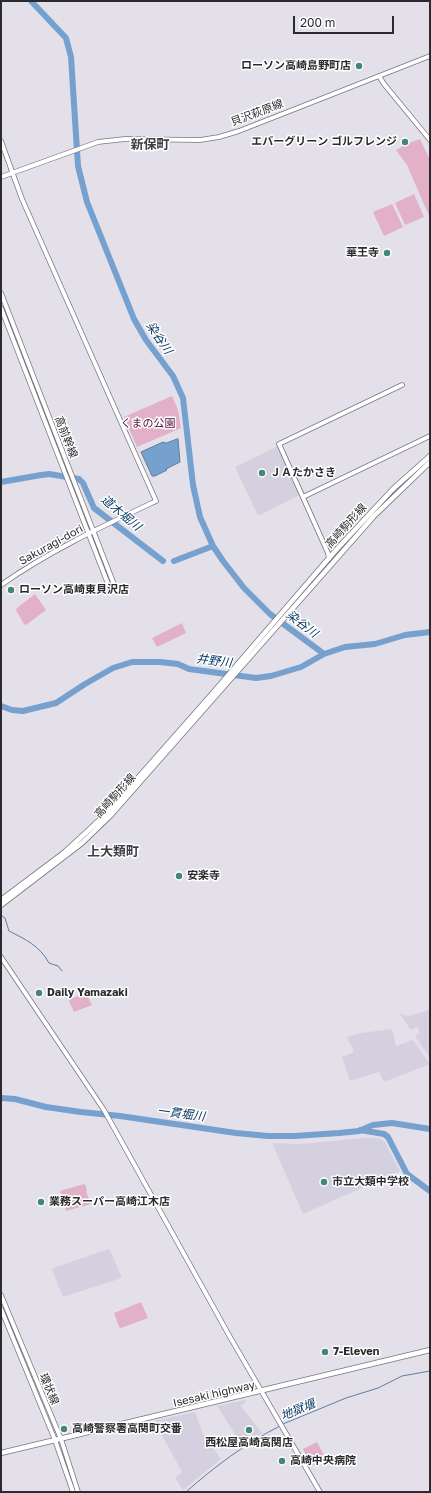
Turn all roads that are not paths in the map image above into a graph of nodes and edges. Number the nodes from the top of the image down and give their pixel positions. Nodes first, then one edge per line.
1 (430, 56) edge
2 (379, 76) junction
3 (430, 140) edge
4 (1, 142) edge
5 (12, 173) junction
6 (1, 177) edge
7 (1, 293) edge
8 (1, 308) edge
9 (402, 385) dead end
10 (430, 436) edge
11 (430, 456) edge
12 (430, 462) edge
13 (303, 497) junction
14 (94, 532) junction
15 (89, 534) junction
16 (329, 558) junction
17 (1, 585) edge
18 (115, 587) dead end
19 (110, 589) dead end
20 (284, 615) junction
21 (274, 626) junction
22 (225, 682) junction
23 (1, 900) edge
24 (1, 905) edge
25 (1, 957) edge
26 (1, 1295) edge
27 (1, 1309) edge
28 (430, 1350) edge
29 (261, 1392) junction
30 (58, 1440) junction
31 (1, 1453) edge
32 (73, 1492) edge
33 (78, 1492) edge
34 (320, 1492) edge

1 - 2 street, 貝沢萩原線
2 - 3 street
2 - 5 street, 貝沢萩原線
4 - 5 street
5 - 6 street, 貝沢萩原線
5 - 14 street, Sakuragi-dori
7 - 14 street, 高前幹線
8 - 15 street, 高前幹線
9 - 13 street
10 - 13 street
11 - 16 main road, 高崎駒形線
12 - 20 main road, 高崎駒形線
13 - 16 street
14 - 15 street, Sakuragi-dori
14 - 18 street, 高前幹線
15 - 17 street, Sakuragi-dori
15 - 19 street, 高前幹線
16 - 20 main road, 高崎駒形線
20 - 21 main road
21 - 22 main road
21 - 22 main road
22 - 23 main road, 高崎駒形線
22 - 24 main road, 高崎駒形線
25 - 29 street
26 - 30 street, 環状線
27 - 30 street, 環状線
28 - 29 main road, Isesaki highway
29 - 30 main road, Isesaki highway
29 - 34 street
30 - 31 main road, Isesaki highway
30 - 32 street, 環状線
30 - 33 street, 環状線

